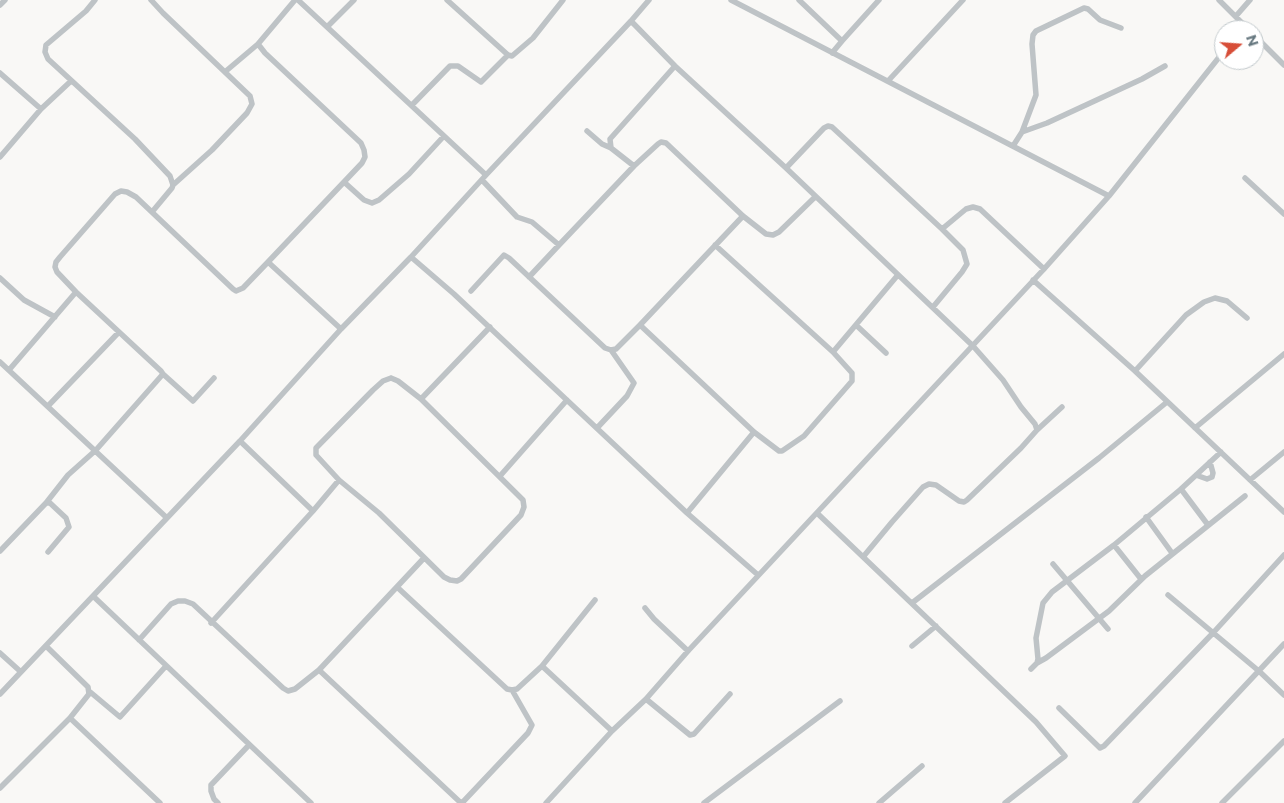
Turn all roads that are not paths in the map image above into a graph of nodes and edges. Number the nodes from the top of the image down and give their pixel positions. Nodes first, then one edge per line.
1 (4, 0) edge
2 (95, 0) edge
3 (152, 0) edge
4 (296, 0) edge
5 (354, 0) edge
6 (447, 0) edge
7 (562, 0) edge
8 (649, 0) edge
9 (731, 0) edge
10 (799, 0) edge
11 (880, 0) edge
12 (963, 0) edge
13 (1219, 0) edge
14 (1250, 0) edge
15 (0, 5) edge
16 (1236, 16) junction
17 (1238, 20) edge
18 (631, 21) junction
19 (327, 27) junction
20 (1121, 28) dead end
21 (842, 41) junction
22 (258, 44) junction
23 (1264, 45) edge
24 (832, 53) junction
25 (508, 55) junction
26 (1214, 64) edge
27 (1284, 65) edge
28 (675, 66) junction
29 (1165, 66) dead end
30 (226, 71) junction
31 (0, 73) edge
32 (71, 81) junction
33 (888, 81) junction
34 (412, 106) junction
35 (41, 109) junction
36 (587, 131) dead end
37 (1022, 132) junction
38 (444, 136) junction
39 (1013, 146) junction
40 (611, 148) junction
41 (0, 157) edge
42 (634, 166) junction
43 (786, 168) junction
44 (484, 177) junction
45 (1245, 178) dead end
46 (344, 182) junction
47 (173, 185) junction
48 (815, 196) junction
49 (1108, 196) junction
50 (152, 212) junction
51 (1284, 214) edge
52 (744, 216) junction
53 (942, 229) junction
54 (559, 245) junction
55 (715, 246) junction
56 (411, 258) junction
57 (268, 262) junction
58 (1044, 269) junction
59 (897, 276) junction
60 (529, 277) junction
61 (0, 278) edge
62 (1034, 280) junction
63 (471, 290) dead end
64 (76, 292) junction
65 (933, 307) junction
66 (55, 317) junction
67 (1247, 318) dead end
68 (640, 325) junction
69 (856, 326) junction
70 (490, 327) junction
71 (341, 330) junction
72 (120, 332) junction
73 (973, 346) junction
74 (611, 350) junction
75 (833, 352) junction
76 (886, 354) dead end
77 (1284, 354) edge
78 (0, 362) edge
79 (9, 370) junction
80 (1135, 371) junction
81 (163, 374) junction
82 (214, 378) dead end
83 (421, 398) junction
84 (567, 400) junction
85 (1167, 402) junction
86 (48, 406) junction
87 (1062, 407) dead end
88 (597, 428) junction
89 (1195, 428) junction
90 (1037, 430) junction
91 (754, 432) junction
92 (240, 441) junction
93 (96, 450) junction
94 (1221, 452) junction
95 (1284, 452) edge
96 (1210, 462) junction
97 (1196, 475) junction
98 (500, 476) junction
99 (339, 480) junction
100 (1250, 480) junction
101 (1181, 489) junction
102 (1245, 496) dead end
103 (46, 503) junction
104 (313, 511) junction
105 (817, 512) junction
106 (1284, 512) edge
107 (687, 513) junction
108 (1146, 517) junction
109 (168, 518) junction
110 (1208, 525) junction
111 (1114, 545) junction
112 (0, 551) edge
113 (48, 552) dead end
114 (1172, 553) junction
115 (1284, 555) edge
116 (863, 557) junction
117 (424, 558) junction
118 (1053, 564) dead end
119 (758, 575) junction
120 (1141, 579) junction
121 (1067, 582) junction
122 (397, 587) junction
123 (1168, 595) dead end
124 (93, 596) junction
125 (595, 600) dead end
126 (912, 603) junction
127 (645, 608) dead end
128 (1099, 618) junction
129 (212, 623) junction
130 (936, 626) junction
131 (1108, 629) dead end
132 (1213, 633) junction
133 (139, 640) junction
134 (1284, 644) edge
135 (46, 646) junction
136 (912, 646) dead end
137 (688, 651) junction
138 (0, 654) edge
139 (1037, 663) junction
140 (166, 666) junction
141 (542, 666) junction
142 (1031, 668) dead end
143 (319, 670) junction
144 (21, 672) junction
145 (1260, 672) junction
146 (89, 690) junction
147 (512, 690) junction
148 (0, 694) edge
149 (730, 694) dead end
150 (1284, 695) edge
151 (646, 699) junction
152 (840, 701) dead end
153 (1059, 708) dead end
154 (70, 718) junction
155 (612, 731) junction
156 (1284, 740) edge
157 (249, 745) junction
158 (922, 766) dead end
159 (0, 788) edge
160 (160, 803) edge
161 (218, 803) edge
162 (311, 803) edge
163 (462, 803) edge
164 (546, 803) edge
165 (704, 803) edge
166 (879, 803) edge
167 (1005, 803) edge
168 (1136, 803) edge
169 (1222, 803) edge

1 - 15 street
2 - 32 street
3 - 30 street
4 - 19 street
4 - 22 street
5 - 19 street
6 - 25 street
7 - 25 street
8 - 18 street
9 - 24 street
10 - 21 street
11 - 21 street
12 - 33 street
13 - 16 street
14 - 16 street
16 - 17 street
18 - 28 street
18 - 44 street
19 - 34 street
20 - 37 street
21 - 24 street
22 - 30 street
22 - 46 street
23 - 27 street
24 - 33 street
25 - 34 street
26 - 49 street
28 - 40 street
28 - 43 street
29 - 37 street
30 - 47 street
31 - 35 street
32 - 35 street
32 - 47 street
33 - 39 street
34 - 38 street
35 - 41 street
36 - 40 street
37 - 39 street
38 - 44 street
38 - 46 street
39 - 49 street
40 - 42 street
42 - 52 street
42 - 54 street
43 - 48 street
43 - 53 street
44 - 54 street
44 - 56 street
45 - 51 street
46 - 57 street
47 - 50 street
48 - 52 street
48 - 59 street
49 - 58 street
50 - 57 street
50 - 64 street
52 - 55 street
53 - 58 street
53 - 65 street
54 - 60 street
55 - 68 street
55 - 75 street
56 - 70 street
56 - 71 street
57 - 71 street
58 - 62 street
59 - 65 street
59 - 69 street
60 - 63 street
60 - 74 street
61 - 66 street
62 - 73 street
62 - 80 street
64 - 66 street
64 - 72 street
65 - 73 street
66 - 79 street
67 - 80 street
68 - 74 street
68 - 91 street
69 - 75 street
69 - 76 street
70 - 83 street
70 - 84 street
71 - 92 street
72 - 81 street
72 - 86 street
73 - 90 street
73 - 105 street
74 - 88 street
75 - 91 street
77 - 89 street
78 - 79 street
79 - 86 street
80 - 85 street
81 - 82 street
81 - 93 street
83 - 98 street
83 - 99 street
84 - 88 street
84 - 98 street
85 - 89 street
85 - 126 street
86 - 93 street
87 - 90 street
88 - 107 street
89 - 94 street
90 - 116 street
91 - 107 street
92 - 104 street
92 - 109 street
93 - 103 street
93 - 109 street
94 - 96 street
94 - 100 street
95 - 100 street
96 - 97 street
96 - 97 street
97 - 101 street
98 - 117 street
99 - 104 street
99 - 117 street
100 - 106 street
101 - 108 street
101 - 110 street
102 - 110 street
103 - 112 street
103 - 113 street
104 - 129 street
105 - 116 street
105 - 119 street
107 - 119 street
108 - 111 street
108 - 114 street
109 - 124 street
110 - 114 street
111 - 120 street
111 - 121 street
114 - 120 street
115 - 132 street
116 - 126 street
117 - 122 street
118 - 121 street
119 - 137 street
120 - 128 street
121 - 128 street
121 - 139 street
122 - 143 street
122 - 147 street
123 - 132 street
124 - 133 street
124 - 135 street
125 - 141 street
126 - 130 street
127 - 137 street
128 - 131 street
128 - 139 street
129 - 133 street
129 - 143 street
130 - 136 street
130 - 167 street
132 - 145 street
132 - 153 street
133 - 140 street
134 - 145 street
135 - 144 street
135 - 146 street
137 - 151 street
138 - 144 street
139 - 142 street
140 - 146 street
140 - 157 street
141 - 147 street
141 - 155 street
143 - 163 street
144 - 148 street
145 - 150 street
145 - 168 street
146 - 154 street
147 - 163 street
149 - 151 street
151 - 155 street
152 - 165 street
154 - 159 street
154 - 160 street
155 - 164 street
156 - 169 street
157 - 161 street
157 - 162 street
158 - 166 street

